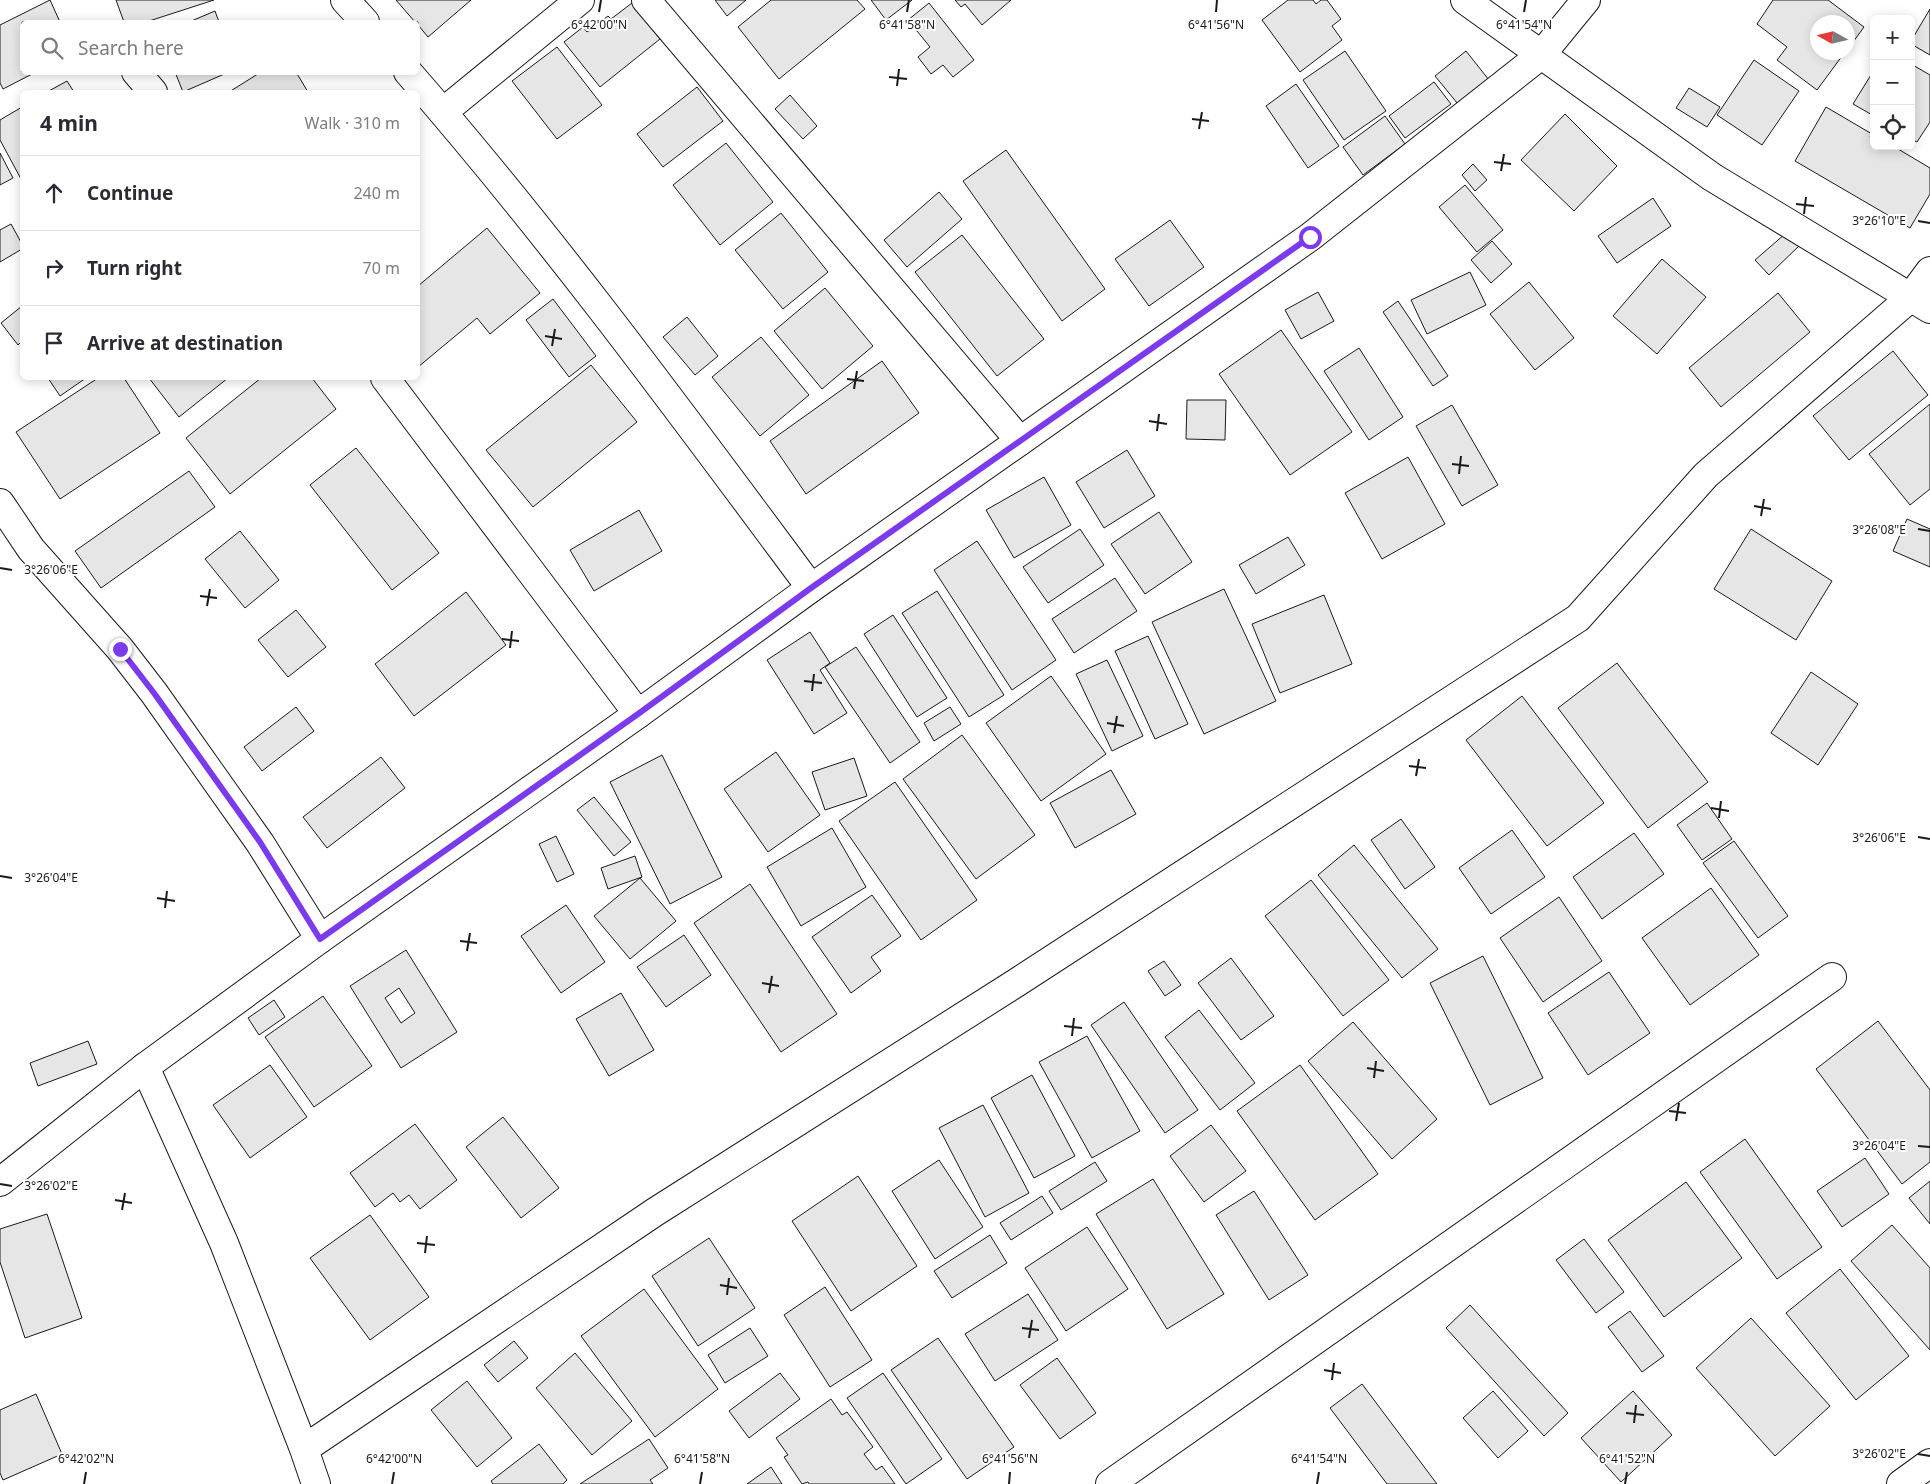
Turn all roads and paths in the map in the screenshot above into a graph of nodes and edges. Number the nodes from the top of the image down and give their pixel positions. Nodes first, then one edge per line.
1 (345, 0) edge
2 (580, 0) edge
3 (646, 0) edge
4 (1464, 0) edge
5 (1586, 0) edge
6 (363, 20) edge
7 (1541, 55) junction
8 (139, 75) edge
9 (411, 75) edge
10 (151, 90) edge
11 (443, 112) junction
12 (1930, 270) edge
13 (1920, 304) edge
14 (388, 380) edge
15 (1020, 441) junction
16 (0, 503) edge
17 (811, 588) junction
18 (638, 714) junction
19 (320, 939) junction
20 (1832, 977) dead end
21 (145, 1066) junction
22 (0, 1182) edge
23 (304, 1449) junction
24 (1930, 1464) edge
25 (316, 1484) edge
26 (1110, 1484) edge
27 (1900, 1484) edge

1 - 6 street
2 - 11 street
3 - 15 street
4 - 7 street
5 - 7 street
7 - 13 street
7 - 15 street
8 - 10 street
9 - 11 street
11 - 17 street
12 - 13 street
13 - 23 street
14 - 18 street
15 - 17 street
16 - 19 street
17 - 18 street
18 - 19 street
19 - 21 street
20 - 26 street
21 - 22 street
21 - 23 street
23 - 25 street
24 - 27 street

